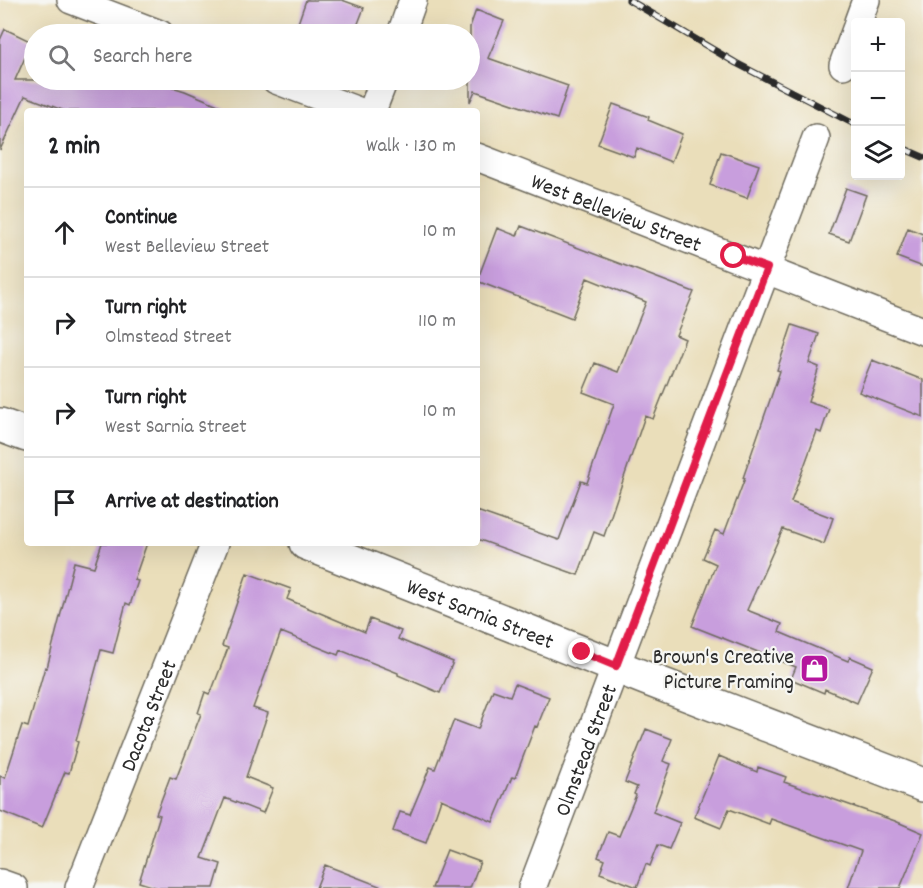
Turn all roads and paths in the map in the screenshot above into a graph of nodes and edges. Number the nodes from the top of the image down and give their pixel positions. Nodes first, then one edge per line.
1 (71, 0) edge
2 (414, 0) edge
3 (866, 0) edge
4 (859, 18) edge
5 (134, 24) edge
6 (405, 24) edge
7 (851, 42) edge
8 (843, 65) dead end
9 (302, 90) edge
10 (380, 90) edge
11 (350, 108) edge
12 (373, 108) edge
13 (816, 138) dead end
14 (480, 158) edge
15 (767, 268) junction
16 (923, 331) edge
17 (0, 425) edge
18 (24, 434) edge
19 (213, 546) edge
20 (314, 546) edge
21 (616, 666) junction
22 (923, 785) edge
23 (0, 883) edge
24 (14, 888) edge
25 (79, 888) edge
26 (532, 888) edge

1 - 5 street
2 - 6 street
3 - 4 street
7 - 8 street
9 - 11 street
10 - 12 street
13 - 15 street, Olmstead Street
14 - 15 street, West Belleview Street
15 - 16 street, West Belleview Street
15 - 21 street, Olmstead Street
17 - 18 street
19 - 25 street, Dacota Street
20 - 21 street, West Sarnia Street
21 - 22 street, West Sarnia Street
21 - 26 street, Olmstead Street
23 - 24 street

